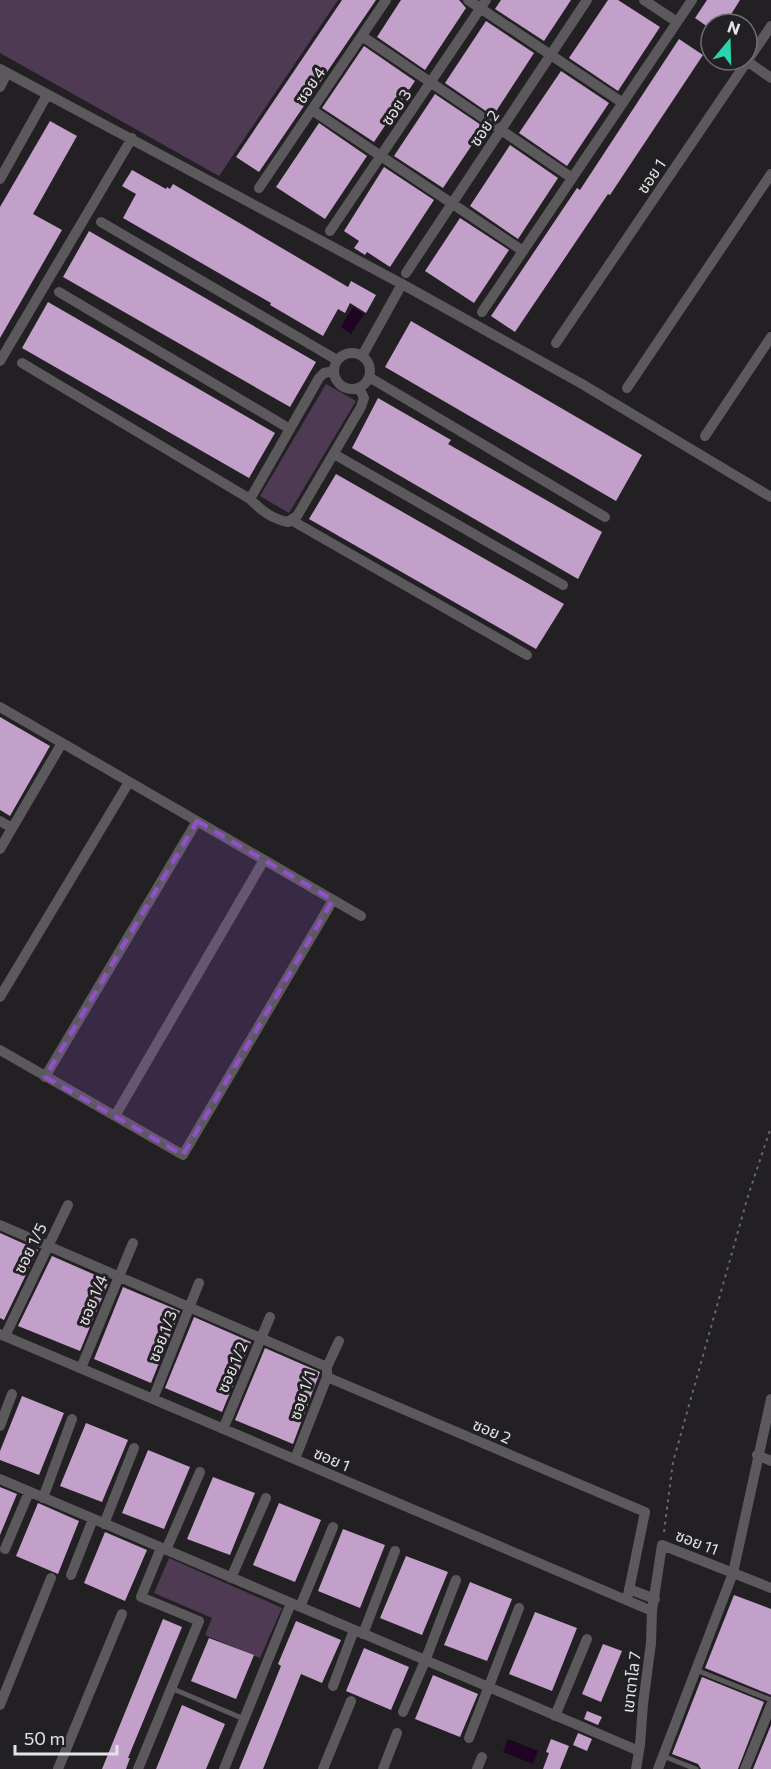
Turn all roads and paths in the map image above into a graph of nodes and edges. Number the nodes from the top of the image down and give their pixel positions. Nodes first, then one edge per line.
1 (387, 0) edge
2 (468, 0) edge
3 (587, 0) edge
4 (645, 0) edge
5 (692, 0) edge
6 (483, 4) edge
7 (677, 22) junction
8 (771, 26) edge
9 (362, 36) junction
10 (759, 44) edge
11 (550, 55) junction
12 (4, 71) edge
13 (740, 72) edge
14 (431, 82) junction
15 (0, 87) edge
16 (47, 95) junction
17 (623, 103) junction
18 (312, 110) junction
19 (501, 130) junction
20 (132, 138) junction
21 (381, 156) junction
22 (771, 174) edge
23 (573, 178) junction
24 (0, 179) edge
25 (259, 188) dead end
26 (452, 203) junction
27 (101, 222) dead end
28 (330, 231) dead end
29 (523, 251) junction
30 (404, 279) junction
31 (59, 292) dead end
32 (482, 312) dead end
33 (771, 337) edge
34 (556, 343) dead end
35 (362, 356) junction
36 (337, 360) junction
37 (0, 361) edge
38 (22, 363) dead end
39 (333, 371) junction
40 (369, 377) junction
41 (359, 388) junction
42 (627, 388) dead end
43 (290, 429) junction
44 (705, 436) dead end
45 (334, 454) junction
46 (771, 496) edge
47 (250, 500) junction
48 (606, 517) dead end
49 (291, 520) junction
50 (563, 585) dead end
51 (527, 656) dead end
52 (0, 707) edge
53 (62, 743) junction
54 (129, 782) junction
55 (0, 821) edge
56 (197, 821) junction
57 (12, 828) junction
58 (0, 849) edge
59 (264, 860) junction
60 (333, 900) junction
61 (361, 916) dead end
62 (0, 997) edge
63 (0, 1050) edge
64 (45, 1077) junction
65 (115, 1116) junction
66 (771, 1127) edge
67 (68, 1205) dead end
68 (0, 1226) edge
69 (133, 1243) dead end
70 (47, 1246) junction
71 (118, 1277) junction
72 (199, 1283) dead end
73 (189, 1308) junction
74 (270, 1317) dead end
75 (2, 1335) edge
76 (260, 1339) junction
77 (339, 1341) dead end
78 (81, 1368) junction
79 (327, 1372) junction
80 (12, 1394) dead end
81 (153, 1399) junction
82 (771, 1399) edge
83 (72, 1419) dead end
84 (0, 1426) edge
85 (223, 1429) junction
86 (134, 1448) dead end
87 (757, 1455) junction
88 (295, 1459) junction
89 (771, 1461) edge
90 (200, 1472) dead end
91 (0, 1479) edge
92 (29, 1492) junction
93 (43, 1497) junction
94 (266, 1498) dead end
95 (93, 1519) junction
96 (104, 1524) junction
97 (333, 1527) dead end
98 (662, 1545) junction
99 (5, 1549) dead end
100 (164, 1549) junction
101 (395, 1551) dead end
102 (733, 1573) junction
103 (71, 1575) dead end
104 (51, 1578) dead end
105 (231, 1578) junction
106 (456, 1580) dead end
107 (771, 1588) edge
108 (628, 1594) junction
109 (655, 1599) junction
110 (296, 1605) junction
111 (519, 1608) dead end
112 (652, 1611) junction
113 (122, 1614) dead end
114 (358, 1632) junction
115 (587, 1639) dead end
116 (425, 1660) junction
117 (696, 1670) junction
118 (333, 1686) dead end
119 (171, 1688) junction
120 (489, 1688) junction
121 (351, 1701) dead end
122 (771, 1702) edge
123 (0, 1704) edge
124 (403, 1712) dead end
125 (555, 1716) junction
126 (244, 1719) junction
127 (397, 1733) dead end
128 (469, 1738) dead end
129 (639, 1751) junction
130 (663, 1756) junction
131 (482, 1757) dead end
132 (58, 1769) edge
133 (138, 1769) edge
134 (224, 1769) edge
135 (323, 1769) edge
136 (383, 1769) edge
137 (477, 1769) edge
138 (636, 1769) edge
139 (657, 1769) edge
140 (696, 1769) edge
141 (746, 1769) edge

1 - 9 street, ซอย 4
2 - 6 street
3 - 11 street, ซอย 2
4 - 7 street
5 - 7 street
6 - 11 street
6 - 14 street, ซอย 3
7 - 17 street
8 - 10 street, ซอย 1
9 - 14 street
9 - 18 street, ซอย 4
11 - 17 street
11 - 19 street, ซอย 2
12 - 15 street
12 - 16 street
13 - 34 street, ซอย 1
14 - 19 street
14 - 21 street, ซอย 3
16 - 20 street
16 - 24 street
17 - 23 street
18 - 21 street
18 - 25 street, ซอย 4
19 - 23 street
19 - 26 street, ซอย 2
20 - 30 street
20 - 37 street
21 - 26 street
21 - 28 street, ซอย 3
22 - 42 street
23 - 29 street
26 - 29 street
26 - 30 street, ซอย 2
27 - 36 street
29 - 32 street
30 - 35 street, ซอย 2
30 - 46 street
31 - 43 street
33 - 44 street
35 - 36 street
35 - 40 street
36 - 39 street
38 - 47 street
39 - 41 street
39 - 43 street
40 - 41 street
40 - 48 street
41 - 45 street
43 - 47 street
45 - 49 street
45 - 50 street
47 - 49 street
49 - 51 street
52 - 53 street
53 - 54 street
53 - 57 street
54 - 56 street
54 - 62 street
55 - 57 street
56 - 59 street
56 - 64 street
57 - 58 street
59 - 60 street
59 - 65 street
60 - 61 street
60 - 65 street
63 - 64 street
64 - 65 street
66 - 98 path
67 - 70 street, ซอย 1/5
68 - 70 street, ซอย 2
69 - 71 street, ซอย 1/4
70 - 71 street, ซอย 2
70 - 75 street, ซอย 1/5
71 - 73 street, ซอย 2
71 - 78 street, ซอย 1/4
72 - 73 street, ซอย 1/3
73 - 76 street, ซอย 2
73 - 81 street, ซอย 1/3
74 - 76 street, ซอย 1/2
75 - 78 street, ซอย 1
76 - 79 street, ซอย 2
76 - 85 street, ซอย 1/2
77 - 79 street, ซอย 1/1
78 - 81 street, ซอย 1
79 - 88 street, ซอย 1/1
79 - 108 street, ซอย 2
80 - 84 street
81 - 85 street, ซอย 1
82 - 87 street
83 - 93 street
85 - 88 street, ซอย 1
86 - 96 street
87 - 89 street
87 - 102 street
88 - 108 street, ซอย 1
90 - 100 street
91 - 92 street
92 - 93 street
92 - 99 street
93 - 95 street
94 - 105 street
95 - 96 street
95 - 103 street
96 - 100 street
97 - 110 street
98 - 102 street, ซอย 11
98 - 109 street, ซอย 11
100 - 105 street
100 - 119 street
101 - 114 street
102 - 107 street, ซอย 11
102 - 117 street
104 - 123 street
105 - 110 street
106 - 116 street
108 - 109 street, ซอย 1
108 - 112 street, ซอย 1
109 - 112 street, เขาตาโล 7
110 - 114 street
110 - 126 street
111 - 120 street
112 - 129 street, เขาตาโล 7
113 - 132 street
114 - 116 street
114 - 118 street
115 - 125 street
116 - 120 street
116 - 124 street
117 - 122 lane
117 - 130 street
119 - 126 lane
119 - 133 street
120 - 125 street
120 - 128 street
121 - 135 street
122 - 141 street
125 - 129 street
126 - 134 street
127 - 136 street
129 - 138 street, เขาตาโล 7
130 - 139 street
130 - 140 lane
131 - 137 street

